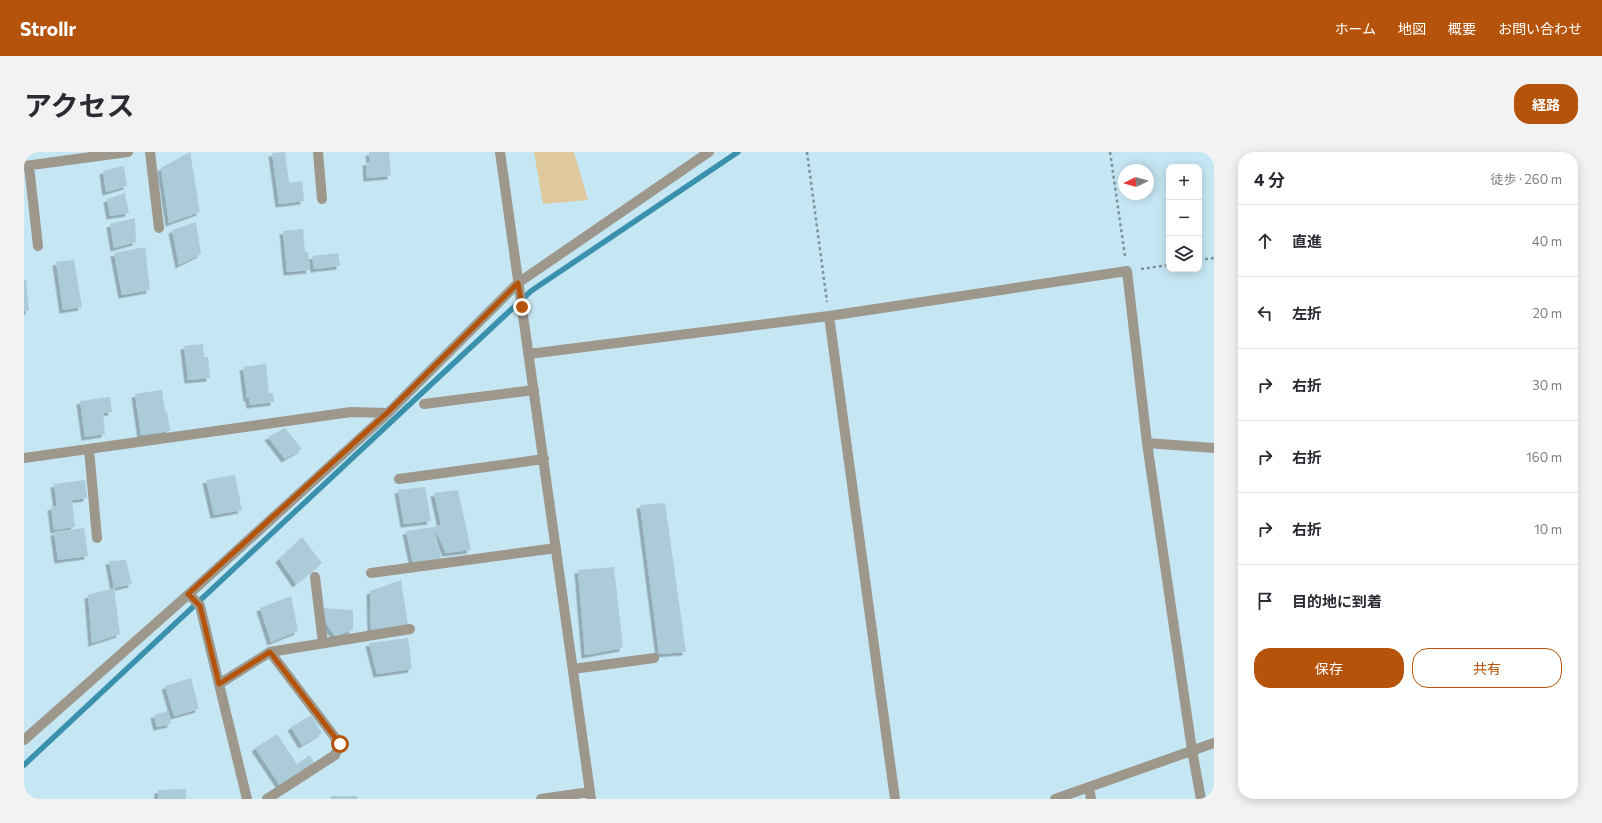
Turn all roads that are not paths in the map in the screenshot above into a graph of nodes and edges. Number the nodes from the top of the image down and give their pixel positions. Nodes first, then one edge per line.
1 (128, 152) edge
2 (150, 152) edge
3 (318, 152) edge
4 (500, 152) edge
5 (709, 152) edge
6 (91, 154) edge
7 (26, 166) edge
8 (322, 199) dead end
9 (159, 228) dead end
10 (38, 246) dead end
11 (518, 283) junction
12 (829, 316) junction
13 (529, 354) junction
14 (534, 390) junction
15 (424, 404) dead end
16 (388, 412) junction
17 (1147, 443) junction
18 (1214, 448) edge
19 (89, 449) junction
20 (24, 458) edge
21 (544, 459) junction
22 (398, 479) dead end
23 (97, 538) dead end
24 (556, 548) junction
25 (370, 573) dead end
26 (315, 578) dead end
27 (188, 594) junction
28 (410, 629) dead end
29 (324, 643) junction
30 (270, 652) junction
31 (654, 658) dead end
32 (573, 670) junction
33 (219, 684) junction
34 (24, 740) edge
35 (1214, 743) edge
36 (1192, 750) junction
37 (1089, 787) junction
38 (591, 796) edge
39 (247, 799) edge
40 (267, 799) edge
41 (541, 799) edge
42 (896, 799) edge
43 (1055, 799) edge
44 (1091, 799) edge
45 (1202, 799) edge

1 - 6 street
2 - 9 street
3 - 8 street
4 - 11 street
5 - 11 street
6 - 7 street
7 - 10 street
11 - 13 street
11 - 16 street
12 - 13 street
12 - 17 street
12 - 42 street
13 - 14 street
14 - 15 street
14 - 21 street
16 - 19 street
16 - 27 street
17 - 18 street
17 - 36 street
19 - 20 street
19 - 23 street
21 - 22 street
21 - 24 street
24 - 25 street
24 - 32 street
26 - 29 street
27 - 33 street
27 - 34 street
28 - 29 street
29 - 30 street
30 - 33 street
30 - 40 street
31 - 32 street
32 - 38 street
33 - 39 street
35 - 36 street
36 - 37 street
36 - 45 street
37 - 43 street
37 - 44 street
38 - 41 street

